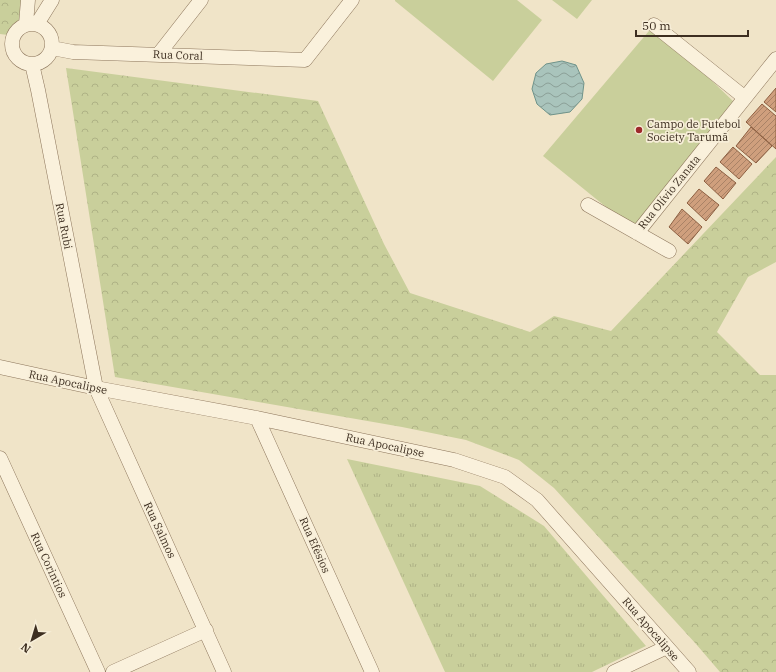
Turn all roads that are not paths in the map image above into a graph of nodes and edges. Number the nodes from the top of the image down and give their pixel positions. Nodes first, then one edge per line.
1 (28, 0) edge
2 (52, 0) edge
3 (202, 0) edge
4 (352, 0) edge
5 (32, 24) junction
6 (654, 25) dead end
7 (6, 42) edge
8 (52, 48) junction
9 (158, 55) junction
10 (776, 59) edge
11 (32, 64) junction
12 (744, 97) junction
13 (588, 205) dead end
14 (637, 232) junction
15 (669, 251) dead end
16 (0, 367) edge
17 (96, 388) junction
18 (257, 418) junction
19 (0, 458) edge
20 (206, 630) junction
21 (667, 647) junction
22 (98, 672) edge
23 (113, 672) edge
24 (224, 672) edge
25 (372, 672) edge
26 (614, 672) edge
27 (689, 672) edge

1 - 5 street
2 - 5 street
3 - 9 street
4 - 9 street, Rua Coral
5 - 7 street
5 - 8 street
6 - 12 street
7 - 11 street
8 - 9 street, Rua Coral
8 - 11 street
10 - 12 street, Rua Olívio Zanata
11 - 17 street, Rua Rubi
12 - 14 street, Rua Olívio Zanata
13 - 14 street
14 - 15 street
16 - 17 street, Rua Apocalipse
17 - 18 street, Rua Apocalipse
17 - 20 street, Rua Salmos
18 - 21 street, Rua Apocalipse
18 - 25 street, Rua Efésios
19 - 22 street, Rua Corintios
20 - 23 street
20 - 24 street, Rua Salmos
21 - 26 street
21 - 27 street, Rua Apocalipse

